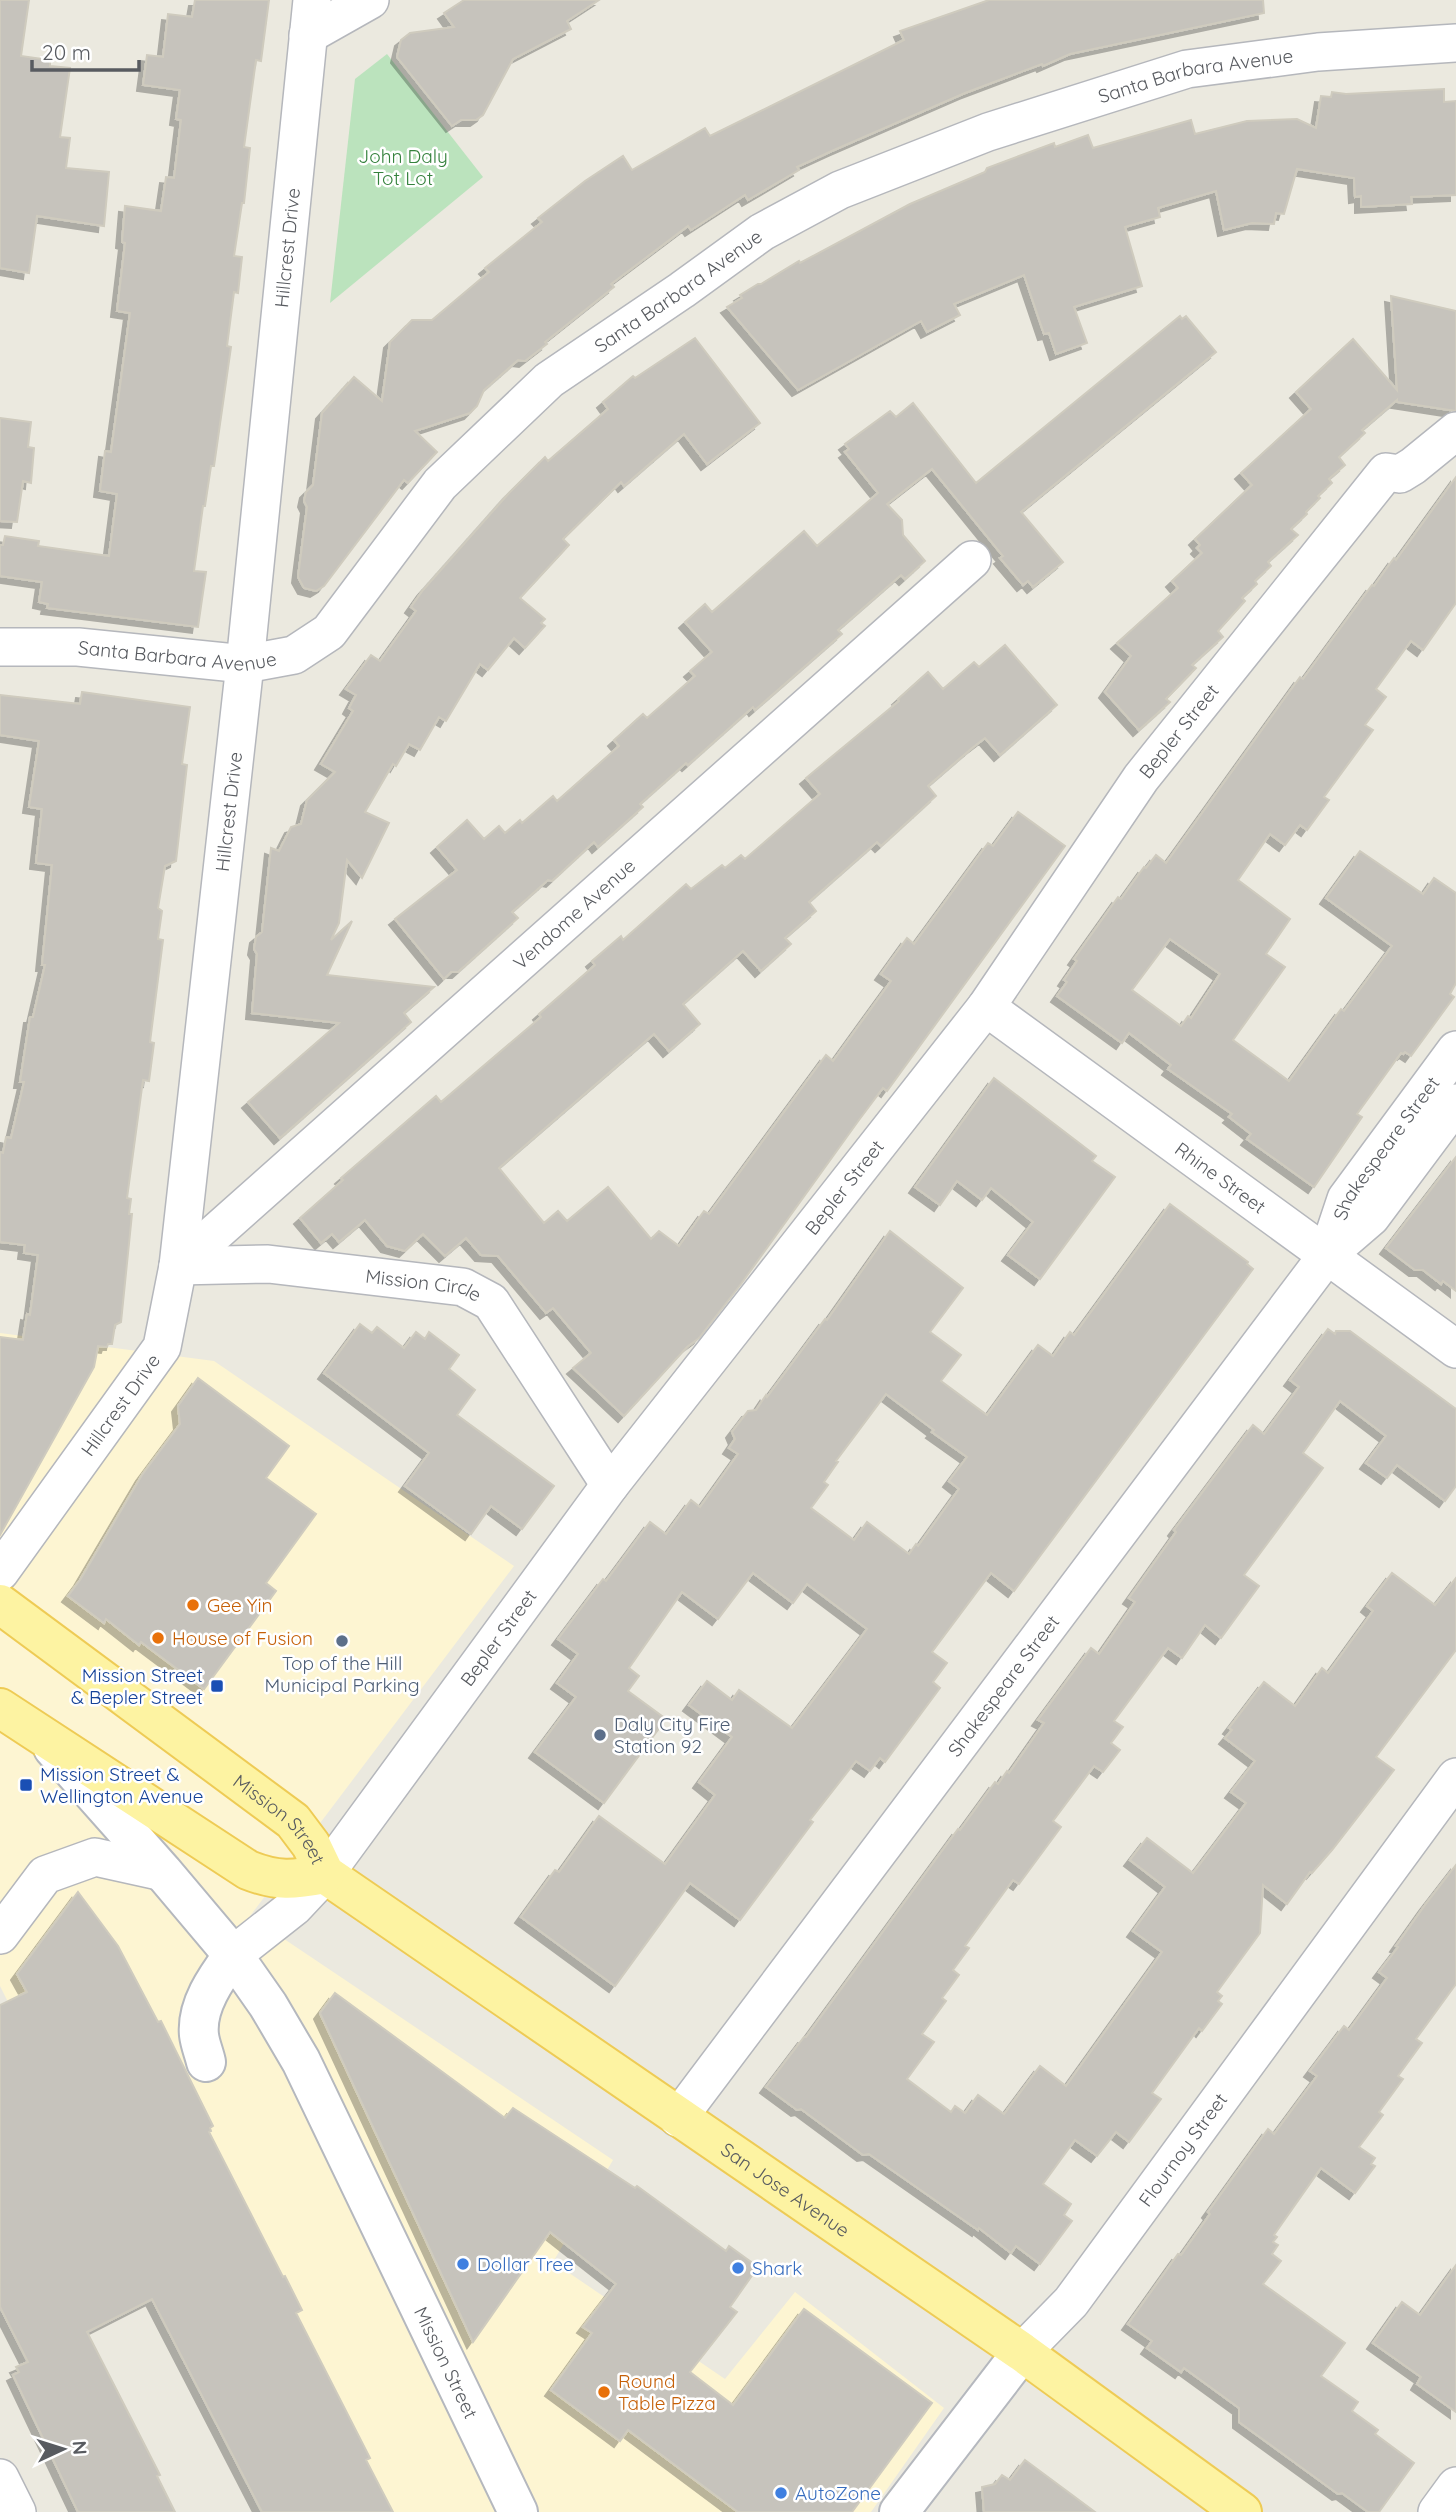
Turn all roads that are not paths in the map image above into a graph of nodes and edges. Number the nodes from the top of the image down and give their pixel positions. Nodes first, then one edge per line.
1 (370, 0) edge
2 (310, 17) edge
3 (1456, 43) edge
4 (1456, 431) edge
5 (972, 560) dead end
6 (0, 647) edge
7 (245, 664) junction
8 (986, 1007) junction
9 (1456, 1050) edge
10 (1456, 1103) edge
11 (1328, 1254) junction
12 (178, 1266) junction
13 (1456, 1349) edge
14 (611, 1485) junction
15 (0, 1572) edge
16 (0, 1604) edge
17 (0, 1708) edge
18 (52, 1747) junction
19 (1456, 1777) edge
20 (163, 1872) junction
21 (325, 1874) junction
22 (0, 1935) edge
23 (233, 1955) junction
24 (206, 2062) dead end
25 (678, 2118) junction
26 (1022, 2352) junction
27 (0, 2477) edge
28 (1456, 2486) edge
29 (17, 2512) edge
30 (519, 2512) edge
31 (899, 2512) edge
32 (1242, 2512) edge
33 (1437, 2512) edge

1 - 2 street
2 - 7 street, Hillcrest Drive
3 - 7 street, Santa Barbara Avenue
4 - 8 street, Bepler Street
5 - 12 street, Vendome Avenue
6 - 7 street, Santa Barbara Avenue
7 - 12 street, Hillcrest Drive
8 - 11 street, Rhine Street
8 - 14 street, Bepler Street
9 - 11 street, Shakespeare Street
10 - 11 street, Shakespeare Street
11 - 13 street, Rhine Street
11 - 25 street, Shakespeare Street
12 - 14 street, Mission Circle
12 - 15 street, Hillcrest Drive
14 - 21 street, Bepler Street
16 - 21 main road, Mission Street
17 - 18 main road, Mission Street
18 - 20 main road, Mission Street
18 - 21 main road, Mission Street
19 - 26 street, Flournoy Street
20 - 22 street
20 - 23 main road, Mission Street
21 - 23 street, Bepler Street
21 - 25 main road, San Jose Avenue
23 - 24 main road
23 - 30 main road, Mission Street
25 - 26 main road, San Jose Avenue
26 - 31 main road, Flournoy Street
26 - 32 main road, San Jose Avenue
27 - 29 street
28 - 33 street

